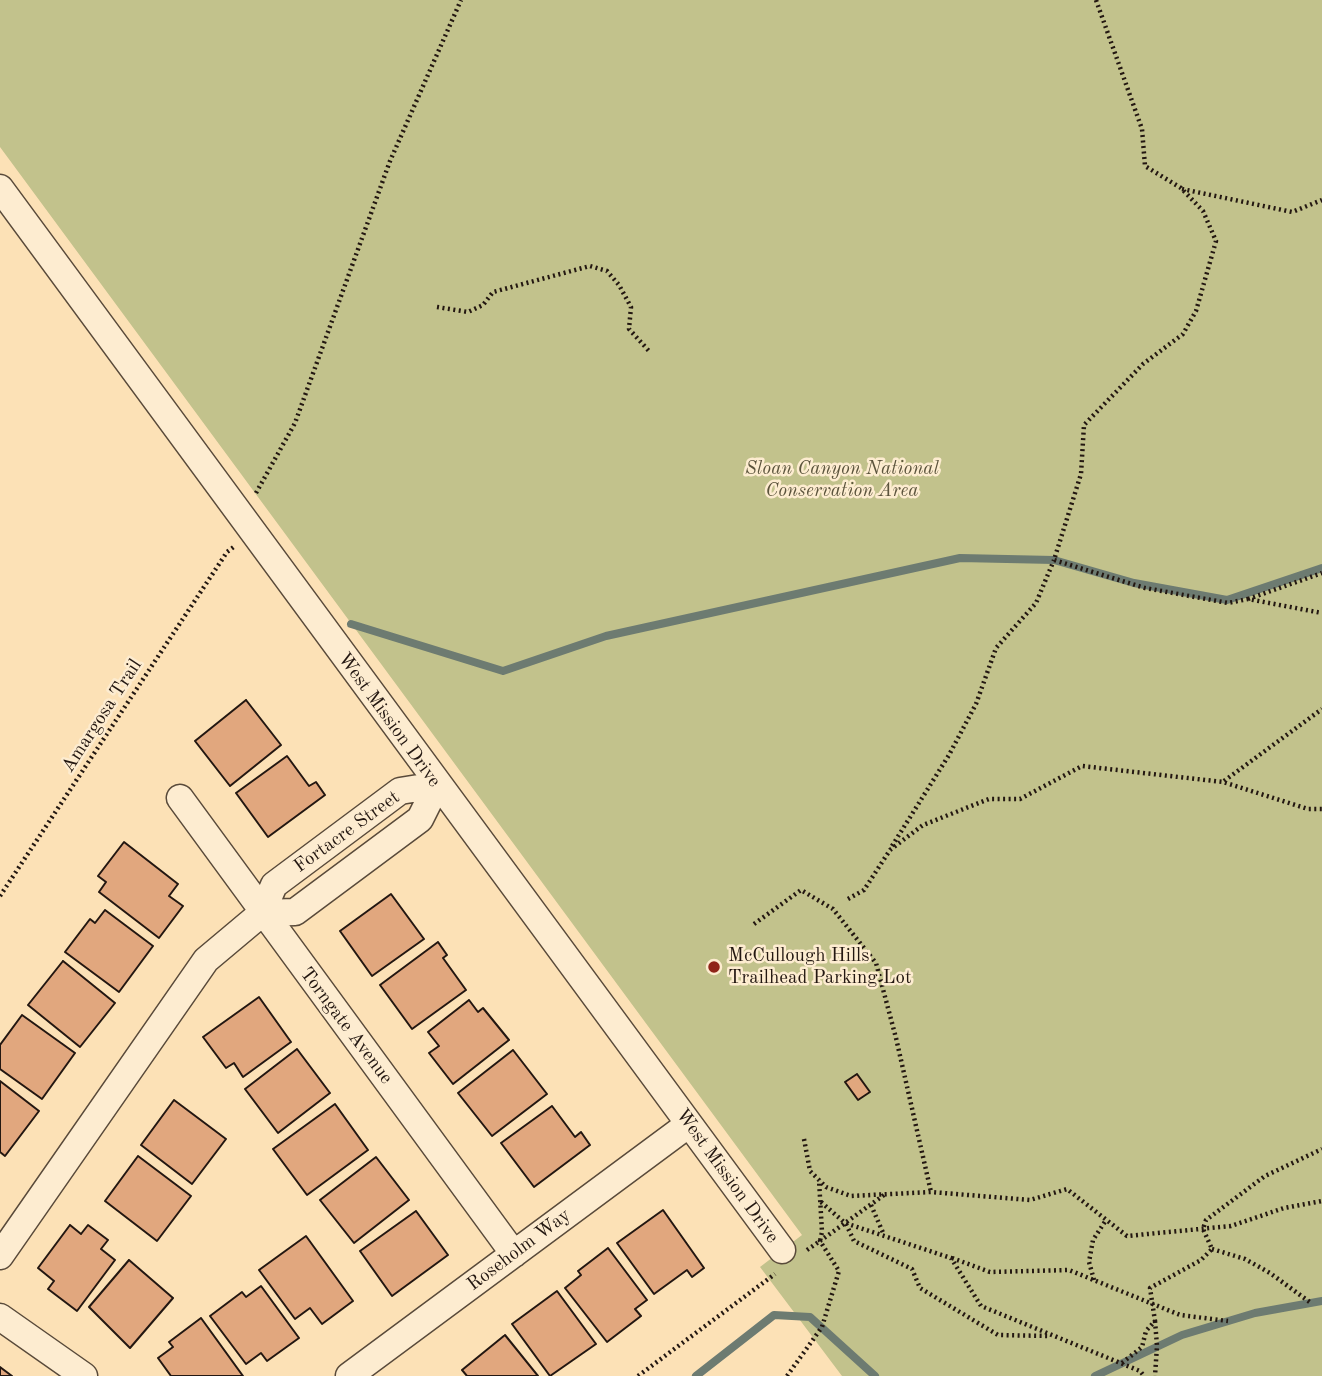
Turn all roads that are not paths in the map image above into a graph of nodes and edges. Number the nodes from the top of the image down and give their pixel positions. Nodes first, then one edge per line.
1 (0, 188) edge
2 (437, 785) junction
3 (180, 798) dead end
4 (262, 913) junction
5 (689, 1124) junction
6 (514, 1254) junction
7 (0, 1255) edge
8 (786, 1260) road end
9 (0, 1317) edge
10 (84, 1376) edge
11 (349, 1376) edge

1 - 2 street, West Mission Drive
2 - 4 street, Fortacre Street
2 - 5 street, West Mission Drive
3 - 4 street, Torngate Avenue
4 - 6 street, Torngate Avenue
4 - 7 street, Fortacre Street
5 - 6 street, Roseholm Way
5 - 8 street, West Mission Drive
6 - 11 street, Roseholm Way
9 - 10 street

